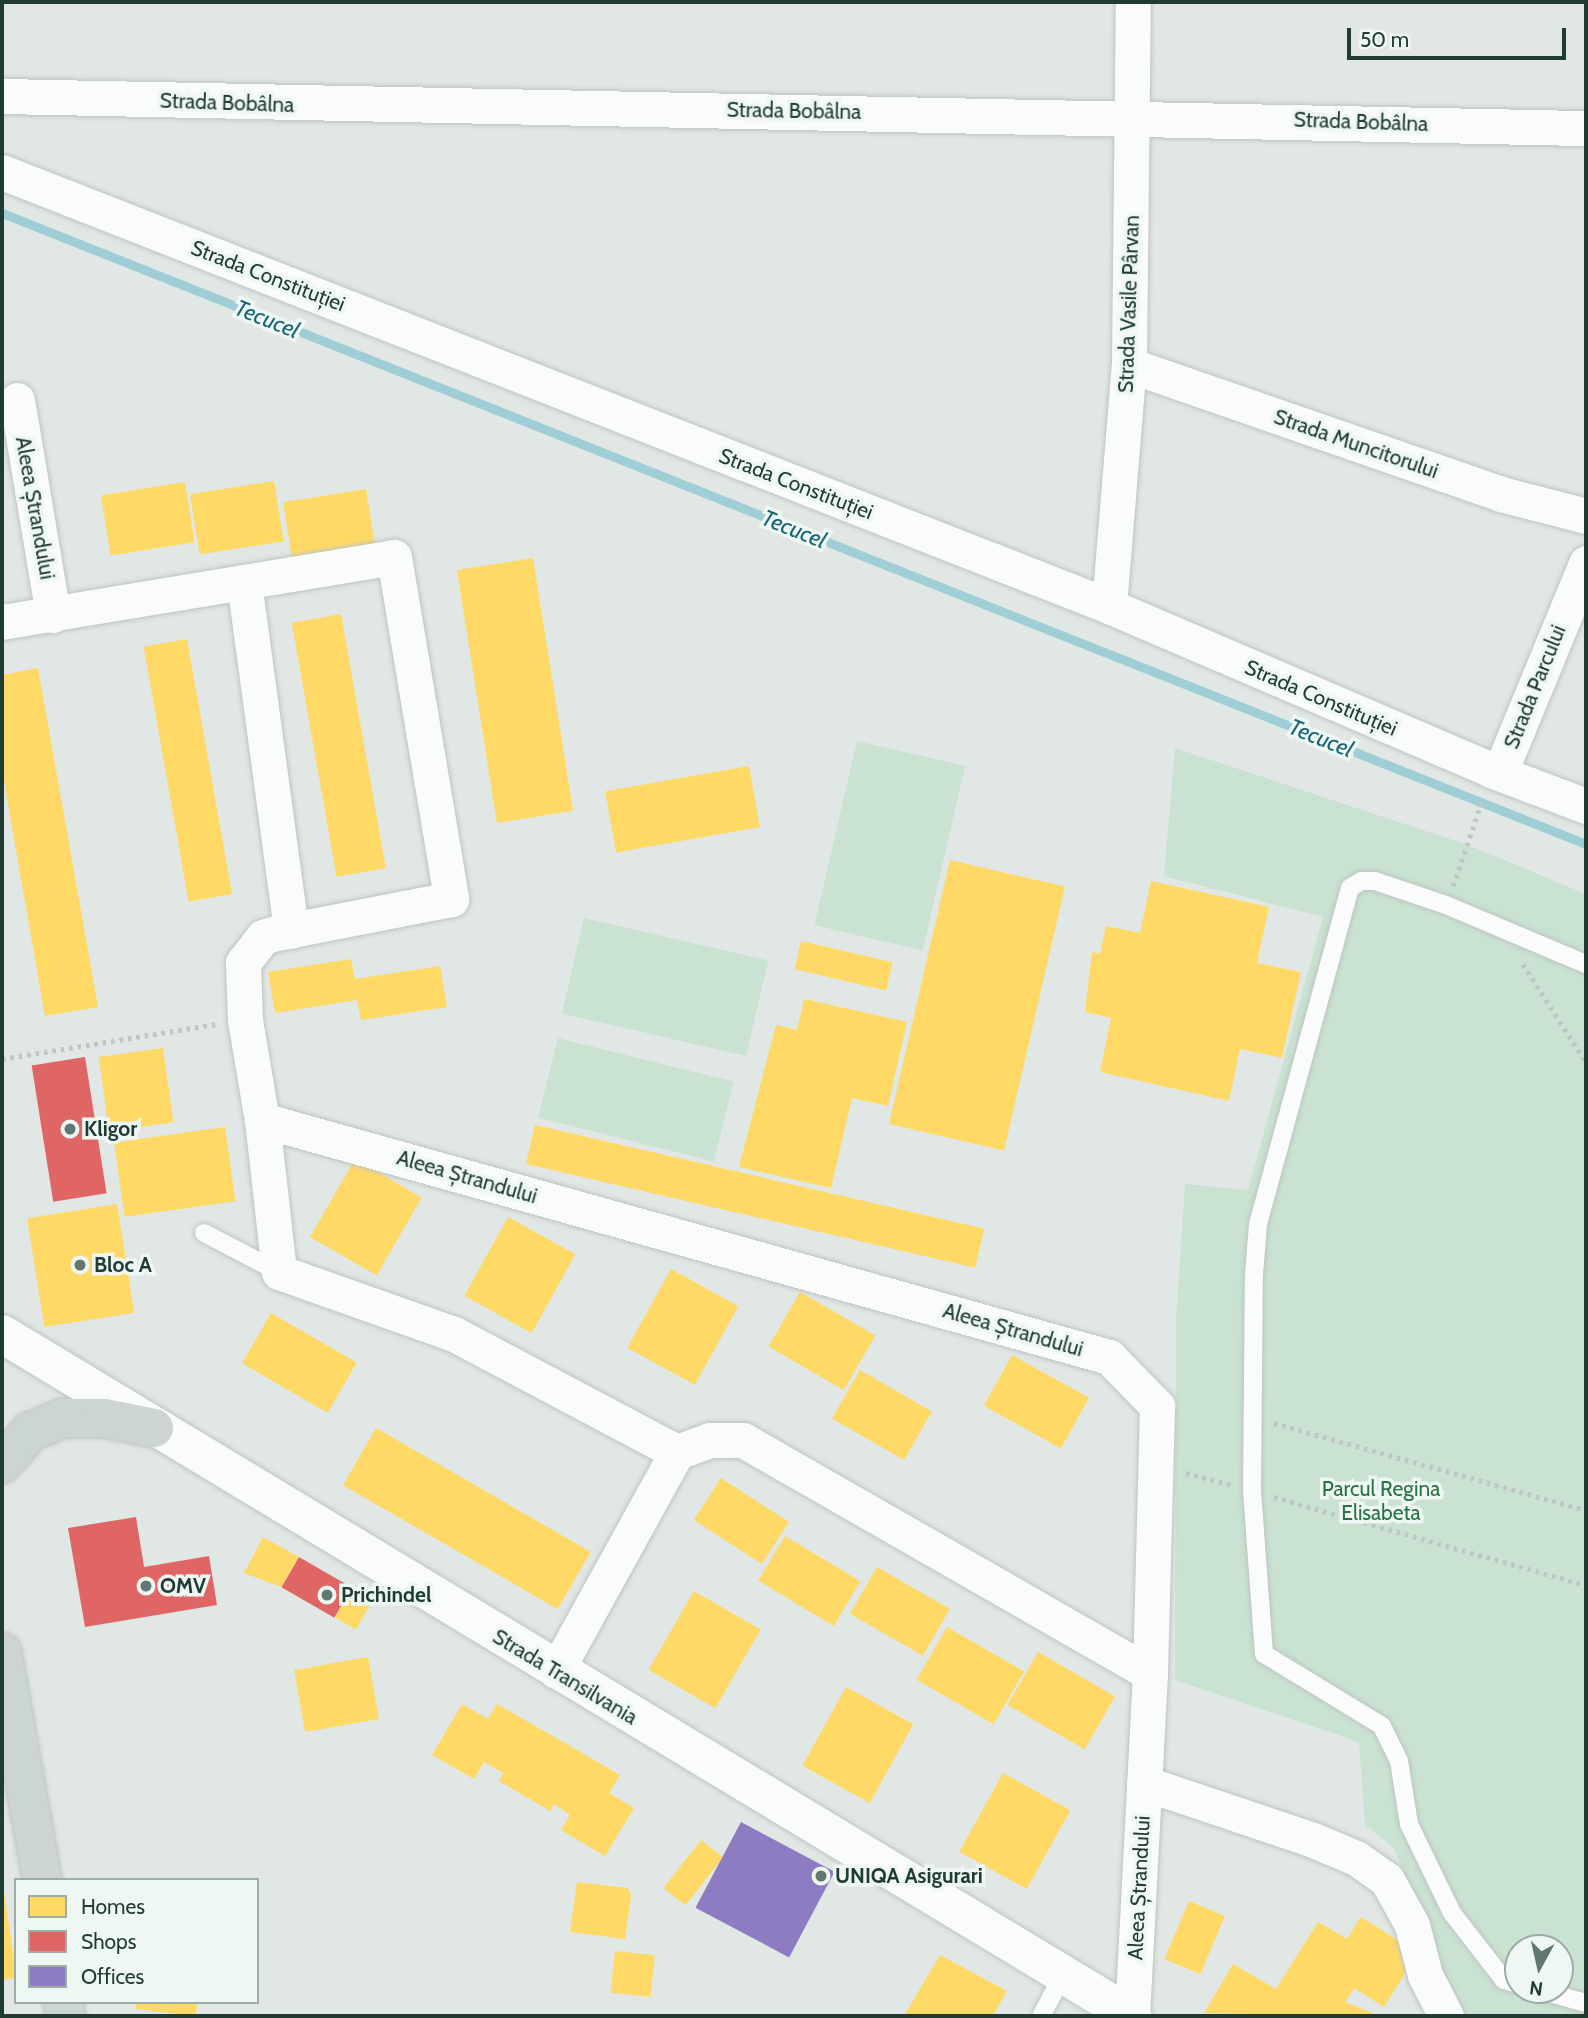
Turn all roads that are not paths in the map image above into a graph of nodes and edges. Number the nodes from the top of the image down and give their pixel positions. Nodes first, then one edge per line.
1 (1133, 2) edge
2 (2, 96) edge
3 (1133, 116) junction
4 (1586, 128) edge
5 (2, 172) edge
6 (1129, 365) junction
7 (17, 400) dead end
8 (1586, 516) edge
9 (1586, 564) edge
10 (244, 582) junction
11 (1109, 607) junction
12 (53, 615) junction
13 (2, 622) edge
14 (1495, 771) junction
15 (1586, 806) edge
16 (291, 931) junction
17 (1586, 964) edge
18 (262, 1120) junction
19 (204, 1233) dead end
20 (279, 1272) junction
21 (2, 1334) edge
22 (154, 1428) junction
23 (677, 1452) junction
24 (2, 1464) edge
25 (2, 1652) edge
26 (556, 1671) junction
27 (1150, 1673) junction
28 (5, 1693) edge
29 (1144, 1783) junction
30 (42, 1878) edge
31 (1063, 1975) junction
32 (1504, 1980) edge
33 (1041, 2016) edge
34 (1132, 2016) edge
35 (1446, 2016) edge

1 - 3 street, Strada Vasile Pârvan
2 - 3 street, Strada Bobâlna
3 - 4 street, Strada Bobâlna
3 - 6 street, Strada Vasile Pârvan
5 - 11 street, Strada Constituției
6 - 8 street, Strada Muncitorului
6 - 11 street, Strada Vasile Pârvan
7 - 12 street, Aleea Ștrandului
9 - 14 street, Strada Parcului
10 - 12 street
10 - 16 street
10 - 16 street
11 - 14 street, Strada Constituției
12 - 13 street
14 - 15 street, Strada Constituției
16 - 18 street
17 - 32 lane
18 - 20 street
18 - 27 street, Aleea Ștrandului
19 - 20 lane
20 - 23 street
21 - 22 main road, Strada Transilvania
22 - 24 main road
22 - 26 main road, Strada Transilvania
23 - 26 street
23 - 27 street
25 - 28 main road
26 - 31 main road, Strada Transilvania
27 - 29 street, Aleea Ștrandului
28 - 30 main road
29 - 34 street, Aleea Ștrandului
29 - 35 street
31 - 33 lane
31 - 34 main road, Strada Transilvania

